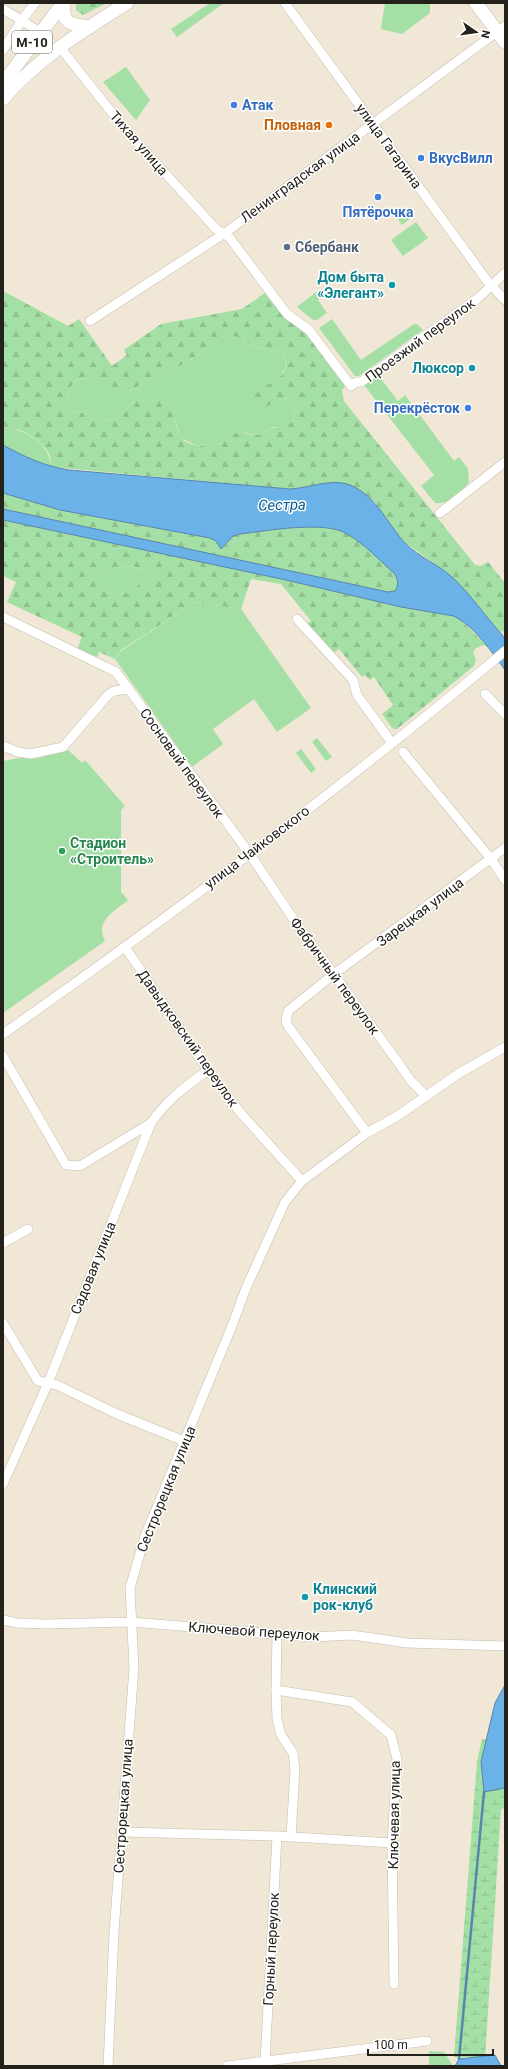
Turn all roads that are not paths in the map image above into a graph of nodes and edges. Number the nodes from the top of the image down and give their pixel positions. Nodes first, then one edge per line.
1 (36, 3) edge
2 (64, 3) edge
3 (127, 3) edge
4 (285, 3) edge
5 (476, 3) edge
6 (3, 9) edge
7 (22, 20) junction
8 (90, 27) junction
9 (40, 32) junction
10 (502, 33) edge
11 (59, 46) junction
12 (3, 50) edge
13 (44, 58) junction
14 (3, 83) edge
15 (3, 99) edge
16 (372, 123) junction
17 (225, 233) junction
18 (505, 273) edge
19 (491, 289) junction
20 (505, 289) edge
21 (505, 300) edge
22 (90, 321) dead end
23 (351, 386) joint
24 (505, 462) edge
25 (440, 513) dead end
26 (3, 617) edge
27 (297, 619) dead end
28 (505, 651) edge
29 (128, 689) junction
30 (485, 694) dead end
31 (505, 714) edge
32 (392, 743) junction
33 (3, 746) edge
34 (403, 752) dead end
35 (505, 848) edge
36 (249, 853) junction
37 (491, 859) junction
38 (505, 880) edge
39 (125, 947) junction
40 (334, 974) junction
41 (3, 1034) edge
42 (505, 1047) edge
43 (3, 1056) edge
44 (208, 1070) junction
45 (426, 1096) junction
46 (151, 1123) junction
47 (367, 1133) junction
48 (302, 1181) junction
49 (28, 1229) dead end
50 (3, 1243) edge
51 (3, 1323) edge
52 (48, 1383) junction
53 (184, 1442) junction
54 (3, 1484) edge
55 (3, 1620) edge
56 (131, 1622) junction
57 (277, 1634) junction
58 (505, 1646) edge
59 (276, 1690) junction
60 (121, 1832) junction
61 (277, 1836) junction
62 (291, 1837) junction
63 (392, 1843) junction
64 (394, 1984) dead end
65 (427, 2041) dead end
66 (265, 2062) junction
67 (108, 2066) edge
68 (227, 2066) edge

1 - 7 street
2 - 8 highway
2 - 9 highway, М-10
3 - 8 highway, М-10
4 - 16 street, улица Гагарина
5 - 10 highway
6 - 7 street
7 - 9 street
7 - 12 street
8 - 11 highway, М-10
9 - 13 street
9 - 14 highway, М-10
10 - 16 street, Ленинградская улица
11 - 13 highway, М-10
11 - 17 street, Тихая улица
13 - 15 highway, М-10
16 - 17 street, Ленинградская улица
16 - 19 street, улица Гагарина
17 - 22 street, Ленинградская улица
17 - 23 street, Тихая улица
18 - 19 street, Проезжий переулок
19 - 20 street
19 - 21 street, улица Гагарина
19 - 23 street, Проезжий переулок
24 - 25 street
26 - 29 street, Сосновый переулок
27 - 32 street
28 - 32 street, улица Чайковского
29 - 33 street
29 - 36 street, Сосновый переулок
30 - 31 street
32 - 36 street, улица Чайковского
34 - 37 street
35 - 37 street, Зарецкая улица
36 - 39 street, улица Чайковского
36 - 40 street, Фабричный переулок
37 - 38 street
37 - 40 street, Зарецкая улица
39 - 41 street, улица Чайковского
39 - 44 street, Давыдковский переулок
40 - 45 street, Фабричный переулок
40 - 47 street, Зарецкая улица
42 - 45 street, Сестрорецкая улица
43 - 46 street
44 - 46 street, Садовая улица
44 - 48 street, Давыдковский переулок
45 - 47 street, Сестрорецкая улица
46 - 52 street, Садовая улица
47 - 48 street, Сестрорецкая улица
48 - 53 street, Сестрорецкая улица
49 - 50 street
51 - 52 street
52 - 53 street
52 - 54 street, Садовая улица
53 - 56 street, Сестрорецкая улица
55 - 56 street, Ключевой переулок
56 - 57 street, Ключевой переулок
56 - 60 street, Сестрорецкая улица
57 - 58 street, Ключевой переулок
57 - 59 street
59 - 62 street
59 - 63 street, Ключевая улица
60 - 61 street
60 - 67 street, Сестрорецкая улица
61 - 62 street
61 - 66 street, Горный переулок
62 - 63 street
63 - 64 street, Ключевая улица
65 - 66 street
66 - 68 street

